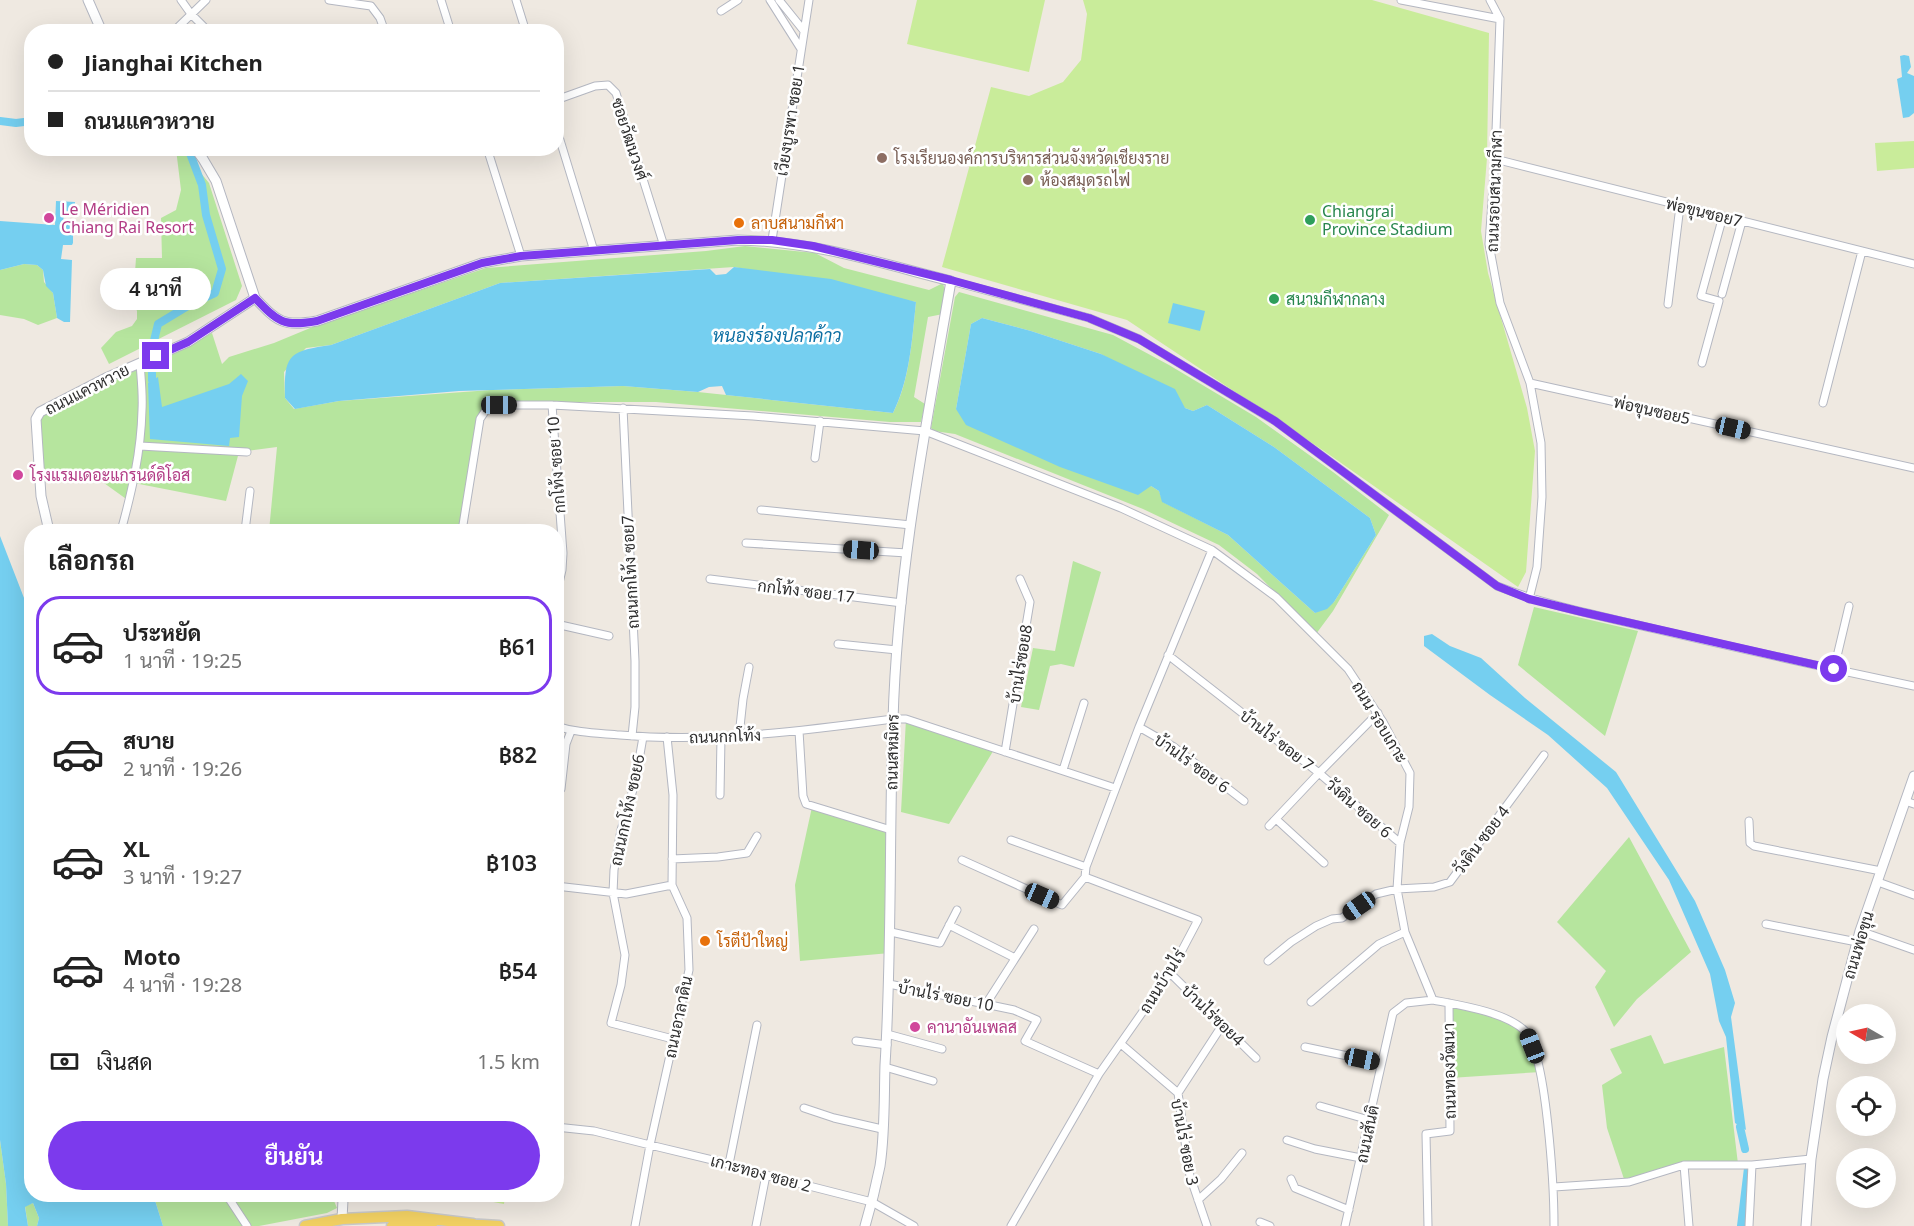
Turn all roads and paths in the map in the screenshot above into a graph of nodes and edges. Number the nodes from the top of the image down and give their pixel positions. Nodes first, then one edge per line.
1 (88, 0) edge
2 (182, 0) edge
3 (206, 0) edge
4 (329, 0) edge
5 (441, 0) edge
6 (516, 0) edge
7 (738, 0) edge
8 (770, 0) edge
9 (779, 0) edge
10 (810, 0) edge
11 (1401, 0) edge
12 (1490, 0) edge
13 (344, 1) edge
14 (721, 11) dead end
15 (191, 14) junction
16 (1500, 19) junction
17 (98, 24) edge
18 (181, 24) edge
19 (201, 24) edge
20 (382, 24) edge
21 (448, 24) edge
22 (524, 24) edge
23 (804, 31) junction
24 (801, 49) junction
25 (564, 97) edge
26 (564, 153) edge
27 (201, 156) edge
28 (490, 156) edge
29 (1495, 159) junction
30 (1680, 206) junction
31 (1723, 216) junction
32 (1742, 221) junction
33 (772, 240) junction
34 (664, 246) junction
35 (594, 251) junction
36 (1862, 251) junction
37 (521, 256) junction
38 (1914, 264) edge
39 (951, 280) junction
40 (1722, 294) dead end
41 (255, 298) junction
42 (1668, 304) dead end
43 (140, 363) junction
44 (1702, 363) dead end
45 (1530, 383) junction
46 (1823, 403) dead end
47 (552, 405) junction
48 (623, 408) junction
49 (820, 421) junction
50 (925, 431) junction
51 (140, 446) junction
52 (247, 452) dead end
53 (815, 458) dead end
54 (1914, 468) edge
55 (250, 491) dead end
56 (761, 510) dead end
57 (47, 524) edge
58 (123, 524) edge
59 (246, 524) edge
60 (463, 524) edge
61 (561, 524) edge
62 (911, 525) junction
63 (746, 543) dead end
64 (1212, 550) junction
65 (907, 553) junction
66 (710, 579) dead end
67 (1020, 579) dead end
68 (1529, 599) junction
69 (902, 603) junction
70 (1849, 606) dead end
71 (564, 626) edge
72 (609, 636) dead end
73 (838, 644) dead end
74 (897, 650) junction
75 (1168, 656) junction
76 (749, 667) dead end
77 (1834, 669) junction
78 (1914, 686) edge
79 (1084, 703) dead end
80 (1378, 713) junction
81 (893, 719) junction
82 (1139, 727) junction
83 (564, 729) edge
84 (571, 731) junction
85 (799, 731) junction
86 (632, 736) junction
87 (739, 736) junction
88 (643, 737) junction
89 (667, 737) junction
90 (721, 737) junction
91 (1005, 752) junction
92 (1544, 755) dead end
93 (564, 762) edge
94 (1063, 770) junction
95 (1319, 773) junction
96 (1914, 776) edge
97 (1115, 788) junction
98 (720, 795) dead end
99 (1244, 801) dead end
100 (1909, 802) edge
101 (1276, 819) junction
102 (1749, 821) dead end
103 (1269, 826) dead end
104 (891, 831) junction
105 (757, 836) dead end
106 (1011, 840) dead end
107 (1400, 843) junction
108 (672, 859) junction
109 (962, 860) dead end
110 (1324, 863) dead end
111 (1086, 867) junction
112 (1881, 871) junction
113 (1085, 877) junction
114 (1878, 882) junction
115 (672, 885) junction
116 (564, 887) edge
117 (1397, 889) junction
118 (613, 893) junction
119 (1914, 895) edge
120 (957, 910) dead end
121 (1766, 924) dead end
122 (949, 925) junction
123 (1034, 929) dead end
124 (1860, 931) junction
125 (891, 932) junction
126 (1405, 932) junction
127 (1857, 942) junction
128 (1914, 950) edge
129 (1015, 958) junction
130 (1268, 961) dead end
131 (1170, 973) junction
132 (890, 984) junction
133 (1433, 1000) junction
134 (1311, 1002) dead end
135 (1449, 1003) junction
136 (986, 1004) junction
137 (1223, 1024) junction
138 (757, 1025) dead end
139 (887, 1034) junction
140 (673, 1039) junction
141 (856, 1041) dead end
142 (1121, 1044) junction
143 (887, 1045) junction
144 (1305, 1047) dead end
145 (942, 1049) dead end
146 (1256, 1058) dead end
147 (1382, 1063) junction
148 (885, 1067) junction
149 (1099, 1074) junction
150 (933, 1081) dead end
151 (1178, 1093) junction
152 (1320, 1106) dead end
153 (804, 1108) dead end
154 (1369, 1120) junction
155 (564, 1128) edge
156 (882, 1129) junction
157 (1287, 1140) dead end
158 (650, 1144) junction
159 (1242, 1153) dead end
160 (1361, 1158) junction
161 (1811, 1159) junction
162 (729, 1164) junction
163 (1684, 1165) junction
164 (1752, 1165) junction
165 (766, 1175) junction
166 (1291, 1179) dead end
167 (1554, 1187) junction
168 (1198, 1200) junction
169 (231, 1202) edge
170 (344, 1202) edge
171 (872, 1202) junction
172 (1349, 1210) junction
173 (342, 1219) junction
174 (1260, 1222) dead end
175 (473, 1224) junction
176 (247, 1226) edge
177 (305, 1226) edge
178 (392, 1226) edge
179 (499, 1226) edge
180 (635, 1226) edge
181 (756, 1226) edge
182 (865, 1226) edge
183 (914, 1226) edge
184 (1011, 1226) edge
185 (1208, 1226) edge
186 (1270, 1226) edge
187 (1345, 1226) edge
188 (1428, 1226) edge
189 (1554, 1226) edge
190 (1689, 1226) edge
191 (1749, 1226) edge
192 (1806, 1226) edge

1 - 17 street
2 - 15 street
3 - 15 street
4 - 13 street
5 - 21 street
6 - 22 street
7 - 14 street
8 - 24 street
9 - 23 street
10 - 23 street, เวียงบูรพา ซอย 1
11 - 16 street
12 - 16 street
13 - 20 street
15 - 18 street
15 - 19 street
16 - 29 street, ถนนรอบสนามกีฬา
23 - 24 street, เวียงบูรพา ซอย 1
24 - 33 street, เวียงบูรพา ซอย 1
25 - 34 street, ซอยวัฒนวงศ์
26 - 35 street
27 - 41 street
28 - 37 street
29 - 30 street, พ่อขุนซอย7
29 - 45 street, ถนนรอบสนามกีฬา
30 - 31 street, พ่อขุนซอย7
30 - 42 street
31 - 32 street, พ่อขุนซอย7
31 - 44 street
32 - 36 street, พ่อขุนซอย7
32 - 40 street
33 - 34 street
33 - 39 street
34 - 35 street
35 - 37 street
36 - 38 street, พ่อขุนซอย7
36 - 46 street
37 - 41 street
39 - 50 street, ถนนสหมิตร
39 - 68 street
41 - 43 street, ถนนแควหวาย
43 - 51 street
43 - 57 street, ถนนแควหวาย
45 - 54 street, พ่อขุนซอย5
45 - 68 street, ถนนรอบสนามกีฬา
47 - 48 street, ถนน รอบเกาะ
47 - 60 street, ถนน รอบเกาะ
47 - 61 street, กกโท้ง ซอย 10
48 - 49 street, ถนน รอบเกาะ
48 - 86 street, ถนนกกโท้ง ซอย7
49 - 50 street, ถนน รอบเกาะ
49 - 53 street
50 - 62 street, ถนนสหมิตร
50 - 64 street, ถนน รอบเกาะ
51 - 52 street
51 - 58 street
55 - 59 street
56 - 62 street
62 - 65 street, ถนนสหมิตร
63 - 65 street
64 - 75 street
64 - 80 street, ถนน รอบเกาะ
65 - 69 street, ถนนสหมิตร
66 - 69 street, กกโท้ง ซอย 17
67 - 91 street, บ้านไร่ซอย8
68 - 77 street
69 - 74 street, ถนนสหมิตร
70 - 77 street
71 - 72 street
73 - 74 street
74 - 81 street, ถนนสหมิตร
75 - 82 street
75 - 95 street, บ้านไร่ ซอย 7
76 - 87 street
77 - 78 street
79 - 94 street
80 - 95 street, บ้านไร่ ซอย 7
80 - 107 street, ถนน รอบเกาะ
81 - 85 street, ถนนกกโท้ง
81 - 91 street
81 - 104 street, ถนนสหมิตร
82 - 97 street
82 - 99 street, บ้านไร่ ซอย 6
83 - 84 street, ถนนกกโท้ง
84 - 86 street, ถนนกกโท้ง
84 - 93 street
85 - 87 street, ถนนกกโท้ง
85 - 104 street
86 - 88 street, ถนนกกโท้ง
87 - 90 street, ถนนกกโท้ง
88 - 89 street, ถนนกกโท้ง
88 - 118 street, ถนนกกโท้ง ซอย6
89 - 90 street, ถนนกกโท้ง
89 - 108 street, ถนนอาลาดิน
90 - 98 street
91 - 94 street
92 - 117 street, วังดิน ซอย 4
94 - 97 street
95 - 101 street
95 - 107 street, วังดิน ซอย 6
96 - 100 street, ถนนพ่อขุน
97 - 111 street
100 - 112 street, ถนนพ่อขุน
101 - 103 street
101 - 110 street
102 - 112 street
104 - 125 street, ถนนสหมิตร
105 - 108 street
106 - 111 street
107 - 117 street, ถนน รอบเกาะ
108 - 115 street, ถนนอาลาดิน
109 - 113 street
111 - 113 street
112 - 114 street, ถนนพ่อขุน
113 - 131 street, ถนนบ้านไร่
114 - 119 street
114 - 124 street, ถนนพ่อขุน
115 - 118 street
115 - 140 street, ถนนอาลาดิน
116 - 118 street
117 - 126 street, ถนน รอบเกาะ
117 - 130 street, วังดิน ซอย 4
118 - 140 street, ถนนกกโท้ง ซอย6
120 - 122 street
121 - 127 street
122 - 125 street
122 - 129 street
123 - 129 street
124 - 127 street, ถนนพ่อขุน
124 - 128 street
125 - 132 street, ถนนสหมิตร
126 - 133 street, ถนน รอบเกาะ
126 - 134 street
127 - 161 street, ถนนพ่อขุน
129 - 136 street
131 - 137 street, บ้านไร่ซอย4
131 - 142 street, ถนนบ้านไร่
132 - 136 street, บ้านไร่ ซอย 10
132 - 139 street, ถนนสหมิตร
133 - 135 street
133 - 147 street, ถนนสันติ
135 - 167 street
135 - 188 street, ถนนทองวัฒนา
136 - 149 street, บ้านไร่ ซอย 10
137 - 146 street, บ้านไร่ซอย4
137 - 151 street
138 - 162 street
139 - 143 street, ถนนสหมิตร
139 - 145 street
140 - 158 street, ถนนอาลาดิน
141 - 143 street
142 - 149 street, ถนนบ้านไร่
142 - 151 street, บ้านไร่ ซอย 3
143 - 148 street, ถนนสหมิตร
144 - 147 street
147 - 154 street, ถนนสันติ
148 - 150 street
148 - 156 street, ถนนสหมิตร
149 - 184 street, ถนนบ้านไร่
151 - 168 street, บ้านไร่ ซอย 3
152 - 154 street
153 - 156 street
154 - 160 street, ถนนสันติ
155 - 158 street, เกาะทอง ซอย 2
156 - 171 street, ถนนสหมิตร
157 - 160 street
158 - 162 street, เกาะทอง ซอย 2
158 - 180 street, ถนนอาลาดิน
159 - 168 street
160 - 172 street, ถนนสันติ
161 - 164 street
161 - 192 street, ถนนพ่อขุน
162 - 165 street, เกาะทอง ซอย 2
163 - 164 street
163 - 167 street
163 - 190 street
164 - 191 street
165 - 171 street, เกาะทอง ซอย 2
165 - 181 street
166 - 172 street
167 - 189 street
168 - 185 street, บ้านไร่ ซอย 3
169 - 176 street
170 - 173 street
171 - 182 street, ถนนสหมิตร
171 - 183 street, เกาะทอง ซอย 2
172 - 187 street, ถนนสันติ
173 - 175 main road
173 - 177 main road
174 - 186 street
175 - 178 main road
175 - 179 main road

